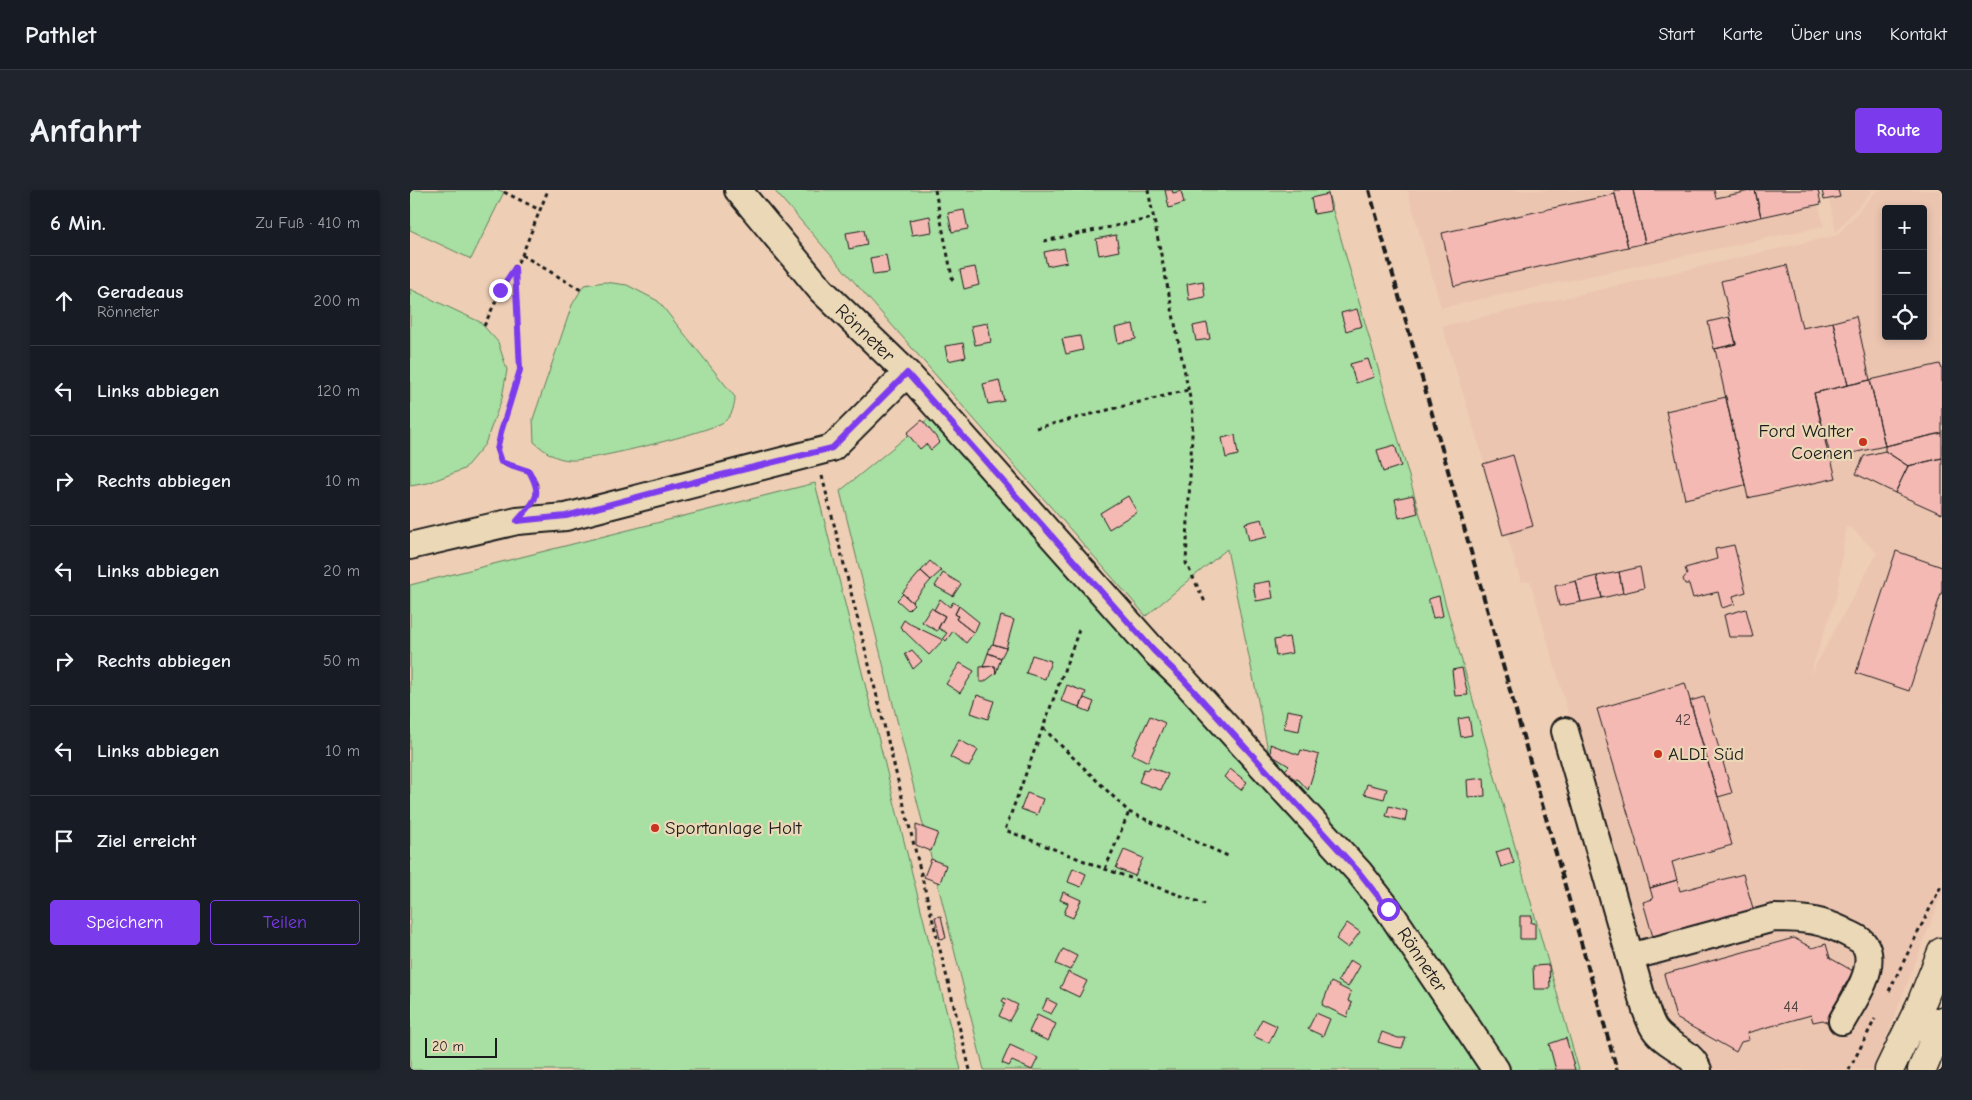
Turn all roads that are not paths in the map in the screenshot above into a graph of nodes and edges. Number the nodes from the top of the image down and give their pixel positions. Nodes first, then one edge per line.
1 (738, 190) edge
2 (907, 373) junction
3 (410, 546) edge
4 (1565, 731) dead end
5 (1942, 952) edge
6 (1630, 957) junction
7 (1842, 1021) dead end
8 (1942, 1021) edge
9 (1496, 1070) edge
10 (1698, 1070) edge
11 (1889, 1070) edge
12 (1922, 1070) edge

1 - 2 street, Rönneter
2 - 3 street
2 - 9 street, Rönneter
4 - 6 street
5 - 11 main road
6 - 7 street
6 - 10 street
8 - 12 main road

